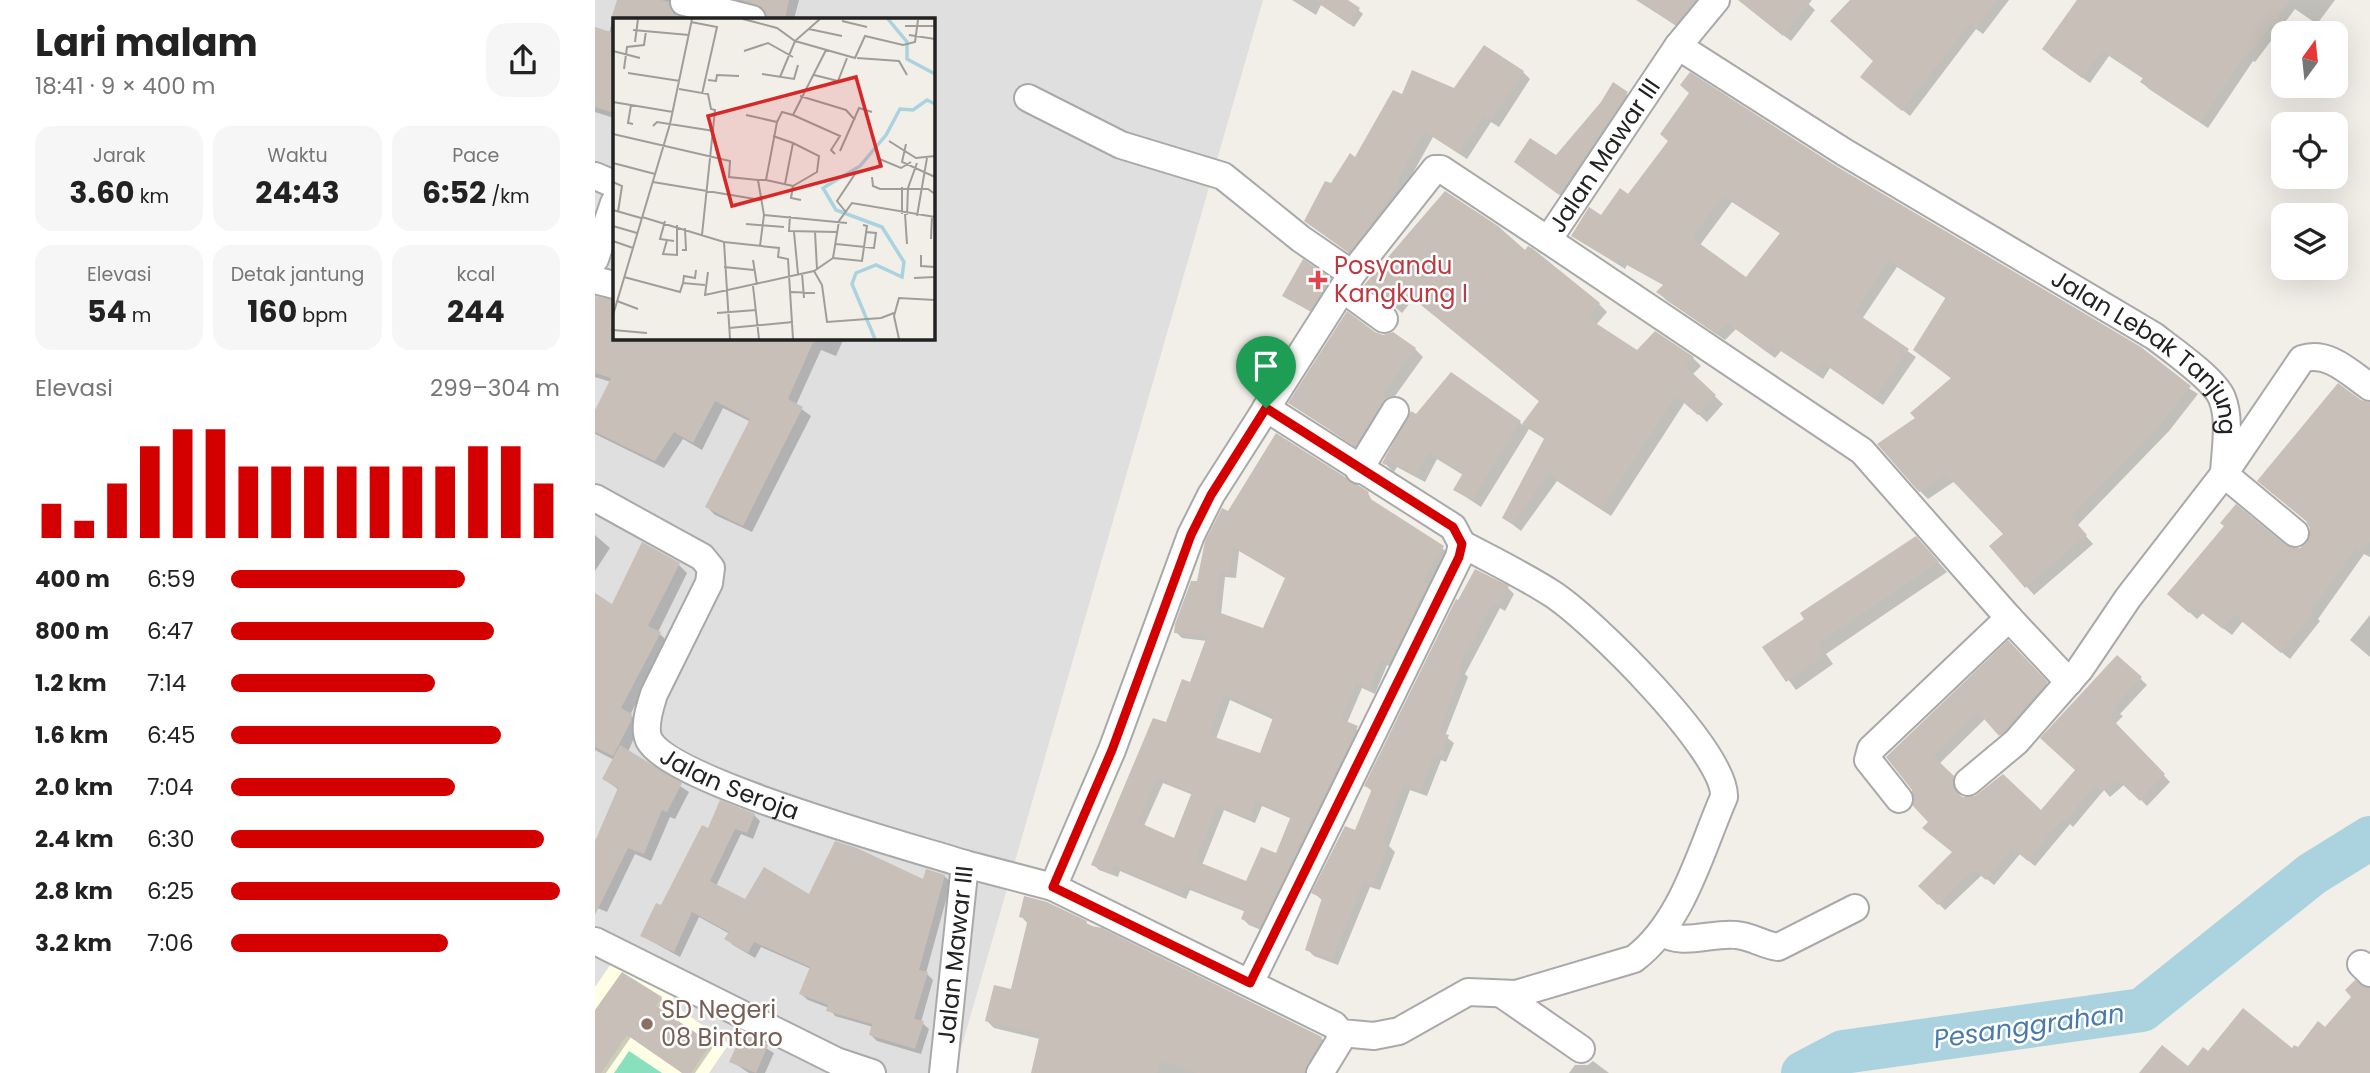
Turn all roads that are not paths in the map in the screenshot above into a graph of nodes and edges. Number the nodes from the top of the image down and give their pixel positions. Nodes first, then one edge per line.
1 (1716, 0) edge
2 (682, 7) edge
3 (746, 18) edge
4 (1678, 46) junction
5 (1028, 98) dead end
6 (595, 176) edge
7 (613, 184) edge
8 (613, 206) edge
9 (1548, 240) junction
10 (595, 258) edge
11 (595, 280) edge
12 (1348, 282) junction
13 (613, 285) edge
14 (1384, 319) dead end
15 (2370, 387) edge
16 (1266, 408) junction
17 (1395, 411) dead end
18 (1359, 470) junction
19 (2224, 474) junction
20 (595, 498) edge
21 (2295, 533) dead end
22 (1462, 544) junction
23 (2009, 618) junction
24 (2069, 682) junction
25 (1968, 782) dead end
26 (1899, 799) dead end
27 (965, 864) junction
28 (1053, 887) junction
29 (1855, 908) dead end
30 (1662, 932) junction
31 (595, 941) edge
32 (1250, 983) junction
33 (1503, 995) junction
34 (1341, 1033) junction
35 (1581, 1049) dead end
36 (872, 1073) edge
37 (943, 1073) edge
38 (1320, 1073) edge

1 - 4 street, Jalan Mawar III
2 - 3 street
4 - 9 street, Jalan Mawar III
4 - 19 street, Jalan Lebak Tanjung
5 - 12 street
6 - 7 street
8 - 10 street
9 - 12 street, Jalan Mawar III
9 - 23 street
11 - 13 street
12 - 14 street
12 - 16 street, Jalan Mawar III
15 - 19 street
16 - 18 street
16 - 28 street, Jalan Mawar III
17 - 18 street
18 - 22 street
19 - 21 street
19 - 24 street, Jalan Lebak Tanjung
20 - 27 street, Jalan Seroja
22 - 30 street
22 - 32 street
23 - 24 street
23 - 26 street
24 - 25 street, Jalan Lebak Tanjung
27 - 28 street, Jalan Mawar III
27 - 37 street, Jalan Mawar III
28 - 32 street
29 - 30 street
30 - 33 street
31 - 36 street
32 - 34 street
33 - 34 street
33 - 35 street
34 - 38 street

